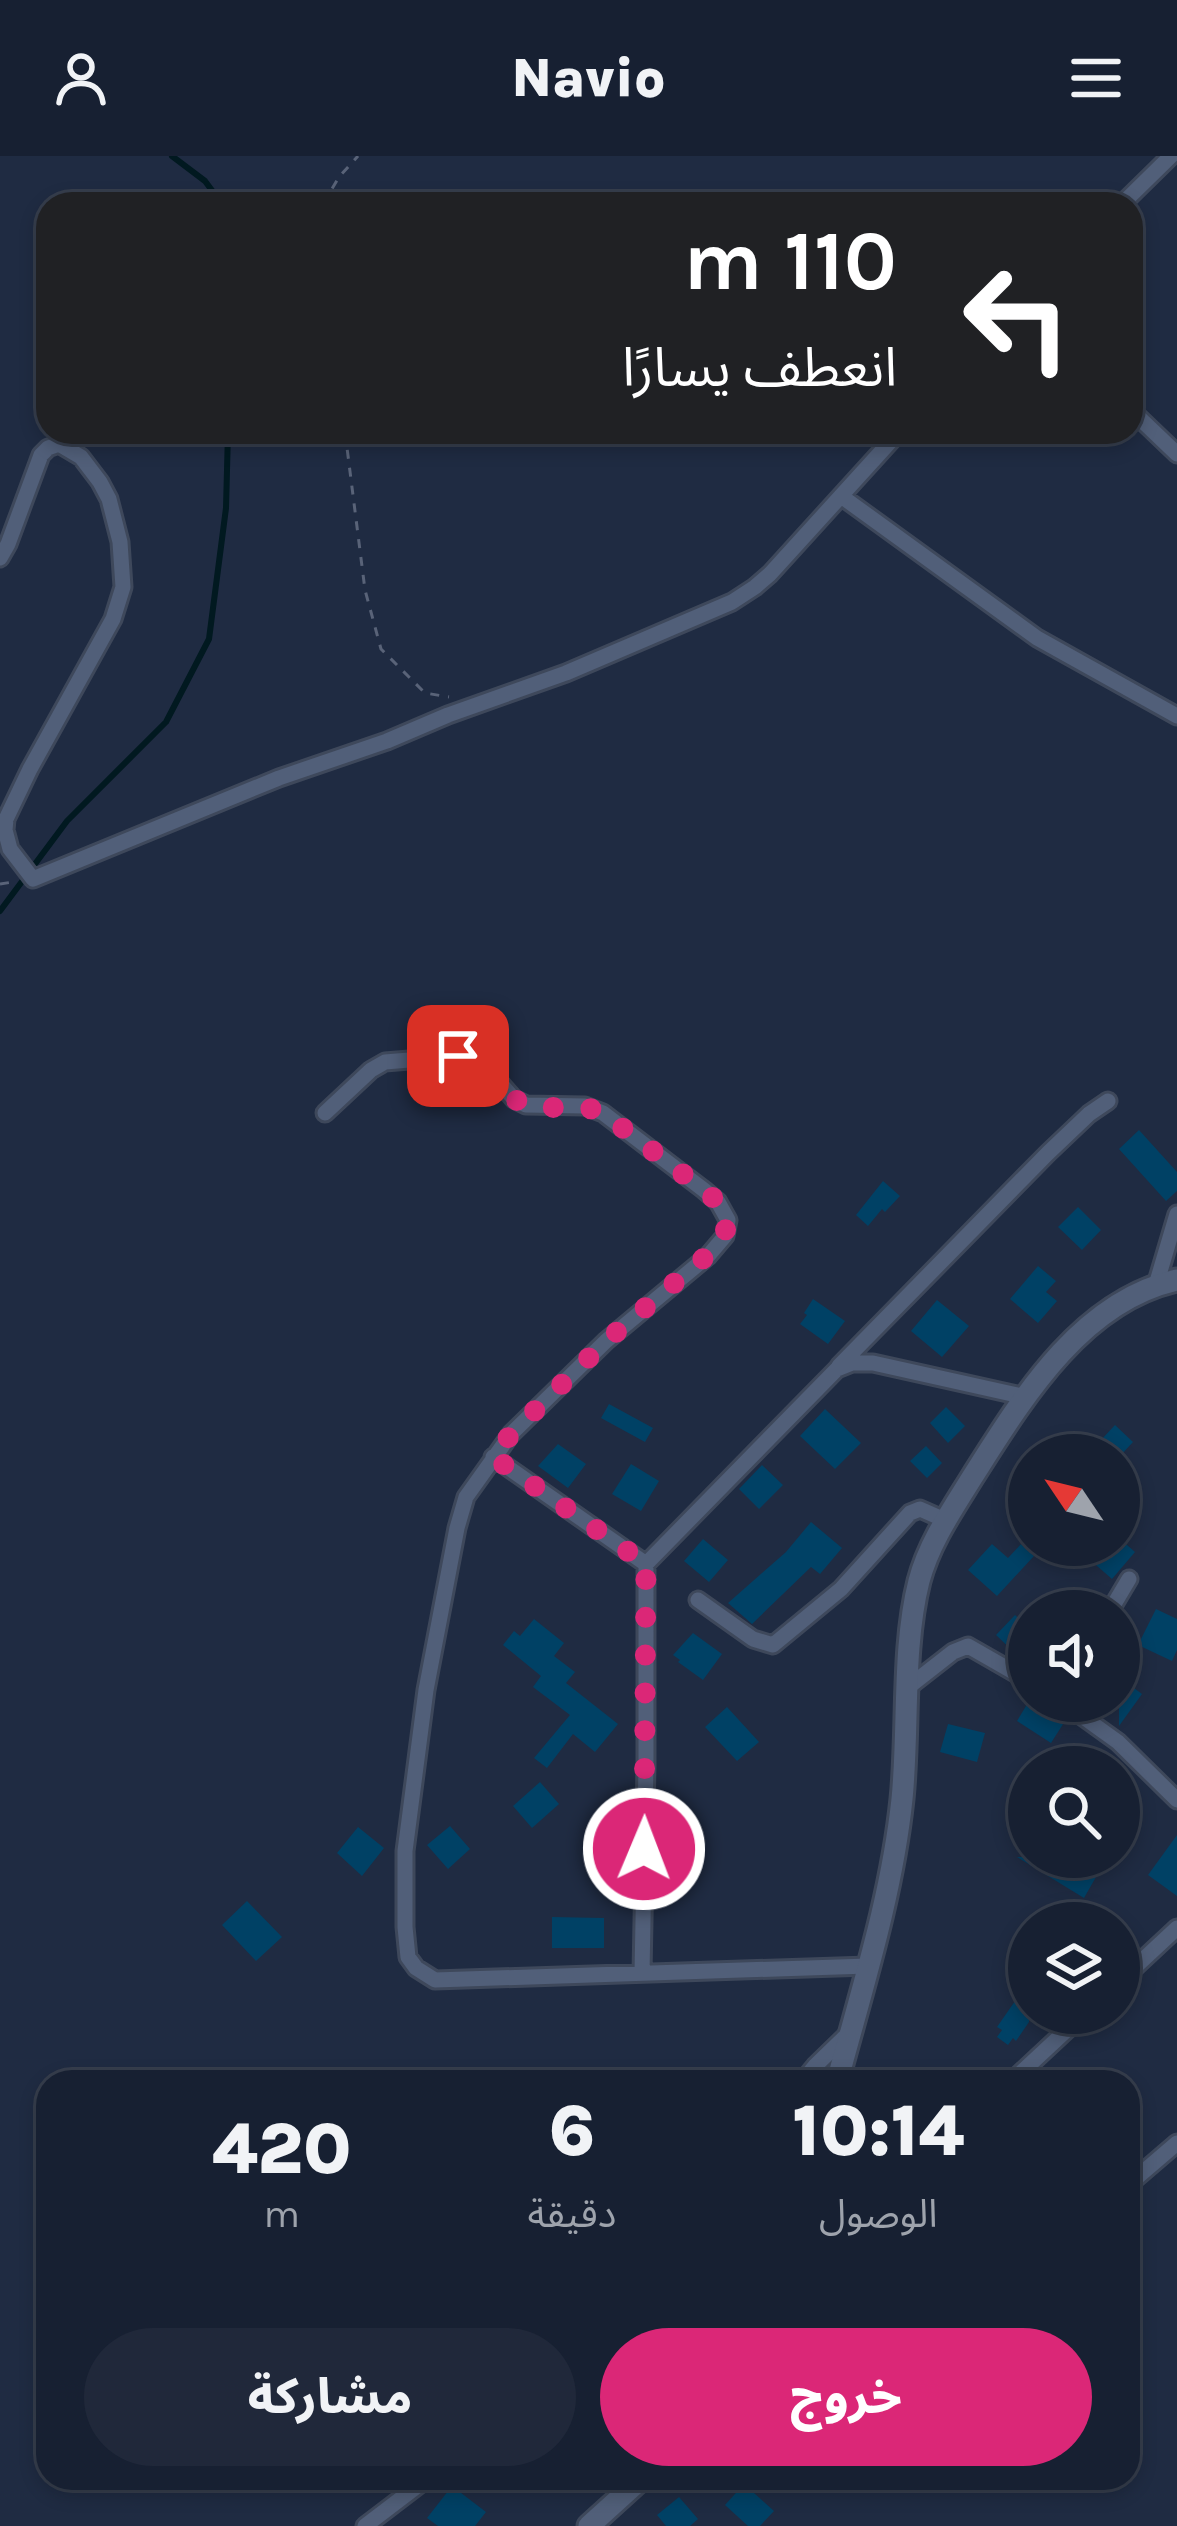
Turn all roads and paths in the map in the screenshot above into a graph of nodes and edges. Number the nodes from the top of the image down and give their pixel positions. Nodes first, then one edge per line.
1 (358, 156) edge
2 (1171, 156) edge
3 (330, 192) edge
4 (1134, 192) edge
5 (1143, 421) edge
6 (347, 444) edge
7 (888, 444) edge
8 (1177, 454) edge
9 (841, 496) junction
10 (0, 558) edge
11 (487, 703) junction
12 (1177, 716) edge
13 (1108, 1101) dead end
14 (325, 1114) dead end
15 (1177, 1214) edge
16 (1166, 1283) edge
17 (837, 1369) junction
18 (1026, 1396) junction
19 (493, 1457) junction
20 (945, 1520) junction
21 (646, 1564) junction
22 (1129, 1580) dead end
23 (1123, 1590) edge
24 (698, 1600) dead end
25 (1008, 1669) edge
26 (907, 1688) junction
27 (1090, 1722) edge
28 (1177, 1800) edge
29 (1177, 1928) edge
30 (1140, 1962) edge
31 (868, 1966) junction
32 (641, 1973) junction
33 (850, 2032) junction
34 (1063, 2034) edge
35 (812, 2070) edge
36 (840, 2070) edge
37 (1025, 2070) edge
38 (1177, 2143) edge
39 (1140, 2175) edge
40 (412, 2490) edge
41 (629, 2490) edge
42 (365, 2526) edge
43 (589, 2526) edge

1 - 3 path
2 - 4 street
5 - 8 street
6 - 11 path
7 - 9 street
9 - 11 street
9 - 12 street
10 - 11 street
13 - 17 street
14 - 19 street
15 - 16 street
16 - 18 street
17 - 18 street
17 - 21 street
18 - 20 street
19 - 21 street
19 - 32 street
20 - 24 street
20 - 26 street
21 - 32 street
22 - 23 street
25 - 26 street
26 - 31 street
27 - 28 street
29 - 30 street
31 - 32 street
31 - 33 street
33 - 35 street
33 - 36 street
34 - 37 street
38 - 39 street
40 - 42 street
41 - 43 street

